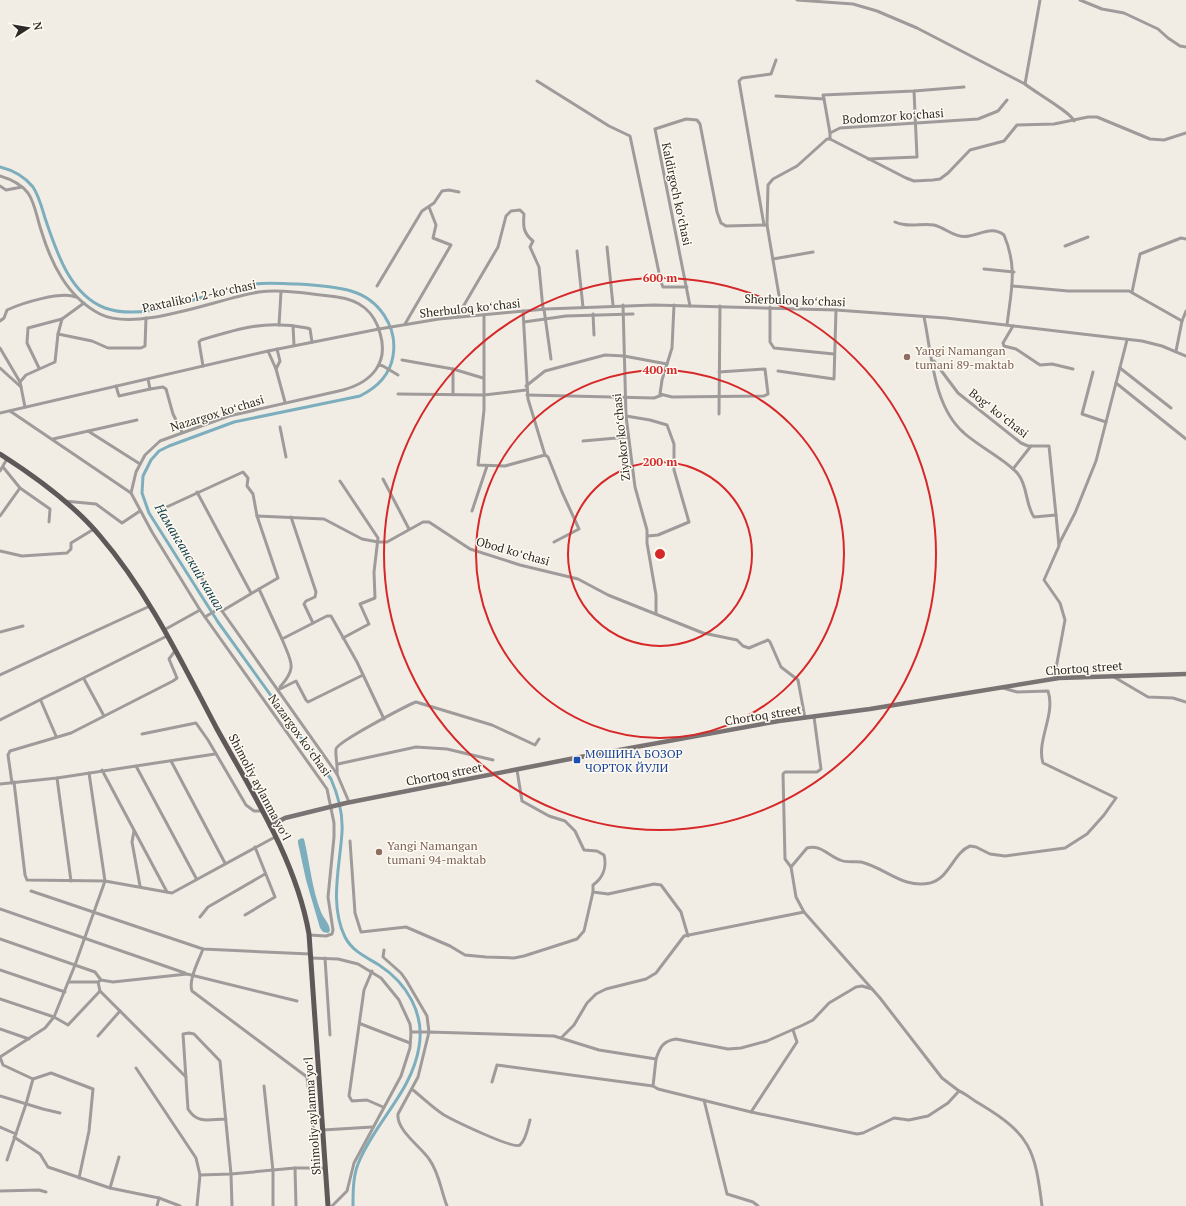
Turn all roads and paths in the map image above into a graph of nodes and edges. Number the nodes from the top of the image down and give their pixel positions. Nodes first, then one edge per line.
1 (797, 0) edge
2 (1040, 0) edge
3 (1080, 0) edge
4 (1186, 47) edge
5 (776, 60) dead end
6 (537, 82) dead end
7 (1025, 84) junction
8 (964, 87) dead end
9 (914, 91) junction
10 (776, 96) dead end
11 (824, 99) junction
12 (1008, 100) dead end
13 (1074, 121) junction
14 (916, 123) junction
15 (830, 133) junction
16 (1186, 134) edge
17 (830, 139) junction
18 (868, 159) junction
19 (0, 176) edge
20 (0, 186) edge
21 (22, 188) junction
22 (459, 192) dead end
23 (429, 207) junction
24 (895, 222) dead end
25 (766, 225) junction
26 (1088, 237) dead end
27 (1186, 239) edge
28 (1065, 246) dead end
29 (607, 247) dead end
30 (577, 251) dead end
31 (813, 252) dead end
32 (773, 259) junction
33 (984, 269) dead end
34 (1014, 272) junction
35 (377, 286) dead end
36 (1012, 286) junction
37 (687, 288) junction
38 (281, 292) junction
39 (1132, 292) junction
40 (78, 297) junction
41 (84, 303) junction
42 (613, 305) junction
43 (623, 305) junction
44 (674, 305) junction
45 (690, 306) junction
46 (720, 306) junction
47 (583, 307) junction
48 (770, 307) junction
49 (781, 307) junction
50 (544, 309) junction
51 (836, 310) junction
52 (523, 311) junction
53 (1186, 311) edge
54 (594, 314) junction
55 (623, 314) junction
56 (633, 314) dead end
57 (484, 315) junction
58 (924, 316) junction
59 (457, 317) junction
60 (146, 318) junction
61 (62, 319) junction
62 (546, 319) junction
63 (1182, 321) junction
64 (0, 322) edge
65 (524, 322) junction
66 (405, 324) junction
67 (279, 325) junction
68 (1008, 325) junction
69 (293, 326) junction
70 (1013, 326) junction
71 (379, 329) junction
72 (58, 334) junction
73 (594, 335) dead end
74 (1127, 340) junction
75 (312, 342) junction
76 (294, 345) junction
77 (0, 348) edge
78 (277, 349) junction
79 (268, 351) junction
80 (1176, 351) junction
81 (834, 354) junction
82 (624, 356) junction
83 (1186, 356) edge
84 (552, 359) dead end
85 (402, 360) dead end
86 (933, 360) junction
87 (667, 364) junction
88 (381, 365) junction
89 (203, 366) junction
90 (0, 368) edge
91 (40, 368) junction
92 (1120, 368) junction
93 (276, 369) junction
94 (453, 369) junction
95 (1073, 369) dead end
96 (778, 371) dead end
97 (719, 372) junction
98 (1093, 372) dead end
99 (397, 374) dead end
100 (483, 378) junction
101 (148, 379) junction
102 (20, 382) junction
103 (1116, 383) junction
104 (116, 386) junction
105 (21, 387) junction
106 (526, 388) junction
107 (150, 389) junction
108 (398, 394) dead end
109 (453, 394) junction
110 (484, 395) junction
111 (527, 395) junction
112 (662, 395) junction
113 (624, 396) junction
114 (719, 396) junction
115 (285, 402) junction
116 (25, 407) junction
117 (1171, 408) dead end
118 (10, 411) junction
119 (0, 413) edge
120 (719, 414) dead end
121 (626, 416) junction
122 (137, 420) dead end
123 (1106, 422) junction
124 (280, 427) dead end
125 (88, 431) junction
126 (182, 432) junction
127 (628, 437) junction
128 (53, 439) junction
129 (1186, 439) edge
130 (583, 441) dead end
131 (1031, 446) junction
132 (0, 454) edge
133 (546, 455) junction
134 (286, 457) dead end
135 (7, 459) junction
136 (140, 464) junction
137 (486, 466) junction
138 (3, 467) junction
139 (1013, 469) junction
140 (0, 471) edge
141 (383, 479) dead end
142 (340, 481) dead end
143 (20, 488) junction
144 (197, 492) junction
145 (131, 493) junction
146 (63, 501) junction
147 (140, 511) junction
148 (472, 511) dead end
149 (1056, 515) junction
150 (0, 516) edge
151 (257, 516) junction
152 (291, 517) junction
153 (49, 522) dead end
154 (94, 529) junction
155 (409, 529) junction
156 (648, 536) junction
157 (378, 542) junction
158 (554, 542) dead end
159 (1059, 546) junction
160 (0, 551) edge
161 (259, 589) junction
162 (251, 593) junction
163 (150, 606) junction
164 (221, 609) junction
165 (200, 610) junction
166 (656, 613) junction
167 (205, 617) junction
168 (313, 623) junction
169 (23, 626) dead end
170 (164, 630) junction
171 (0, 632) edge
172 (167, 636) junction
173 (343, 638) junction
174 (282, 639) junction
175 (175, 651) junction
176 (1186, 674) edge
177 (0, 675) edge
178 (363, 675) junction
179 (1111, 675) junction
180 (84, 679) junction
181 (1054, 679) junction
182 (1002, 688) junction
183 (278, 690) junction
184 (41, 700) junction
185 (1186, 702) edge
186 (104, 716) junction
187 (814, 717) junction
188 (805, 718) junction
189 (0, 720) edge
190 (384, 720) junction
191 (142, 734) dead end
192 (56, 736) junction
193 (539, 739) dead end
194 (215, 754) junction
195 (493, 760) dead end
196 (171, 761) junction
197 (338, 764) junction
198 (136, 766) junction
199 (102, 770) junction
200 (517, 770) junction
201 (88, 773) junction
202 (337, 774) junction
203 (56, 778) junction
204 (13, 783) junction
205 (0, 784) edge
206 (348, 803) junction
207 (331, 807) junction
208 (262, 811) junction
209 (270, 826) junction
210 (134, 831) junction
211 (275, 837) junction
212 (350, 841) dead end
213 (255, 847) junction
214 (225, 863) junction
215 (791, 867) junction
216 (265, 874) junction
217 (196, 878) junction
218 (71, 881) junction
219 (105, 882) junction
220 (140, 886) junction
221 (31, 891) dead end
222 (167, 892) junction
223 (593, 892) junction
224 (0, 909) edge
225 (95, 912) junction
226 (804, 912) junction
227 (245, 915) dead end
228 (200, 916) dead end
229 (309, 934) junction
230 (688, 936) junction
231 (86, 938) junction
232 (0, 939) edge
233 (203, 949) junction
234 (384, 950) dead end
235 (310, 956) junction
236 (325, 958) junction
237 (76, 965) junction
238 (0, 970) edge
239 (372, 971) junction
240 (186, 974) junction
241 (194, 976) junction
242 (99, 981) junction
243 (69, 982) junction
244 (873, 990) junction
245 (100, 991) junction
246 (65, 992) junction
247 (0, 999) edge
248 (297, 1001) dead end
249 (120, 1011) junction
250 (54, 1017) junction
251 (361, 1024) junction
252 (0, 1029) edge
253 (793, 1030) junction
254 (412, 1032) junction
255 (428, 1032) junction
256 (330, 1035) dead end
257 (98, 1036) dead end
258 (561, 1038) junction
259 (29, 1039) junction
260 (410, 1043) junction
261 (0, 1057) edge
262 (656, 1059) junction
263 (1, 1065) edge
264 (136, 1068) dead end
265 (186, 1077) junction
266 (33, 1079) junction
267 (492, 1082) dead end
268 (264, 1086) dead end
269 (653, 1086) junction
270 (413, 1090) junction
271 (959, 1091) junction
272 (0, 1096) edge
273 (704, 1100) junction
274 (26, 1104) junction
275 (384, 1107) junction
276 (750, 1112) junction
277 (60, 1113) dead end
278 (226, 1119) junction
279 (530, 1120) dead end
280 (0, 1127) edge
281 (372, 1127) junction
282 (323, 1130) junction
283 (15, 1135) junction
284 (119, 1157) dead end
285 (7, 1160) dead end
286 (295, 1168) junction
287 (318, 1168) junction
288 (326, 1168) junction
289 (273, 1171) junction
290 (231, 1174) junction
291 (200, 1175) junction
292 (80, 1178) junction
293 (110, 1188) junction
294 (0, 1191) edge
295 (46, 1192) dead end
296 (159, 1198) junction
297 (157, 1206) edge
298 (180, 1206) edge
299 (197, 1206) edge
300 (232, 1206) edge
301 (273, 1206) edge
302 (296, 1206) edge
303 (328, 1206) edge
304 (332, 1206) edge
305 (447, 1206) edge
306 (758, 1206) edge
307 (1042, 1206) edge

1 - 7 street
2 - 7 street
3 - 4 street
5 - 25 street
6 - 37 street
7 - 13 street
8 - 9 street
9 - 11 street
9 - 14 street
10 - 11 street
11 - 15 street
12 - 14 street, Bodomzor koʻchasi
13 - 16 street
13 - 18 street
14 - 15 street, Bodomzor koʻchasi
14 - 18 street
15 - 17 street, Bodomzor koʻchasi
17 - 18 street
17 - 25 street, Bodomzor koʻchasi
19 - 21 street
20 - 21 street
21 - 40 street, Paxtalikoʻl 2-koʻchasi
22 - 23 street
23 - 35 street
23 - 66 street
24 - 34 street
25 - 32 street
25 - 37 street, Kaldirgoch koʻchasi
26 - 28 street
27 - 39 street
29 - 42 street
30 - 47 street
31 - 32 street
32 - 49 street
33 - 34 street
34 - 36 street
36 - 39 street
36 - 68 street
37 - 45 street, Kaldirgoch koʻchasi
38 - 60 street, Paxtalikoʻl 2-koʻchasi
38 - 67 street
38 - 71 street, Paxtalikoʻl 2-koʻchasi
39 - 63 street
40 - 41 street, Paxtalikoʻl 2-koʻchasi
40 - 64 street
41 - 60 street, Paxtalikoʻl 2-koʻchasi
41 - 61 street
42 - 43 street, Sherbuloq koʻchasi
42 - 47 street, Sherbuloq koʻchasi
43 - 44 street, Sherbuloq koʻchasi
43 - 55 street, Ziyokor koʻchasi
44 - 45 street, Sherbuloq koʻchasi
44 - 87 street
45 - 46 street, Sherbuloq koʻchasi
46 - 48 street, Sherbuloq koʻchasi
46 - 97 street
47 - 50 street, Sherbuloq koʻchasi
48 - 49 street, Sherbuloq koʻchasi
48 - 81 street
49 - 51 street, Sherbuloq koʻchasi
50 - 52 street, Sherbuloq koʻchasi
50 - 59 street
50 - 62 street
51 - 58 street, Sherbuloq koʻchasi
51 - 81 street
52 - 57 street, Sherbuloq koʻchasi
52 - 65 street
53 - 63 street
54 - 55 street
54 - 62 street
54 - 73 street
55 - 56 street
55 - 82 street, Ziyokor koʻchasi
57 - 59 street, Sherbuloq koʻchasi
57 - 100 street
58 - 68 street, Sherbuloq koʻchasi
58 - 86 street, Bogʻ koʻchasi
59 - 66 street, Sherbuloq koʻchasi
60 - 72 street
61 - 72 street
61 - 91 street
62 - 65 street
62 - 84 street
63 - 80 street
65 - 106 street
66 - 71 street, Sherbuloq koʻchasi
67 - 69 street
67 - 89 street
68 - 70 street, Sherbuloq koʻchasi
69 - 75 street
69 - 76 street
70 - 74 street, Sherbuloq koʻchasi
70 - 95 street
71 - 75 street, Sherbuloq koʻchasi
71 - 88 street
72 - 91 street
74 - 80 street, Sherbuloq koʻchasi
74 - 92 street
75 - 76 street, Sherbuloq koʻchasi
76 - 78 street, Sherbuloq koʻchasi
77 - 102 street
78 - 79 street, Sherbuloq koʻchasi
78 - 93 street
79 - 89 street, Sherbuloq koʻchasi
79 - 93 street
80 - 83 street, Sherbuloq koʻchasi
81 - 96 street
82 - 87 street
82 - 106 street
82 - 113 street, Ziyokor koʻchasi
85 - 94 street
86 - 131 street, Bogʻ koʻchasi
86 - 139 street, Bogʻ koʻchasi
87 - 112 street
88 - 99 street
88 - 115 street, Nazargox koʻchasi
89 - 101 street, Sherbuloq koʻchasi
90 - 105 street
91 - 102 street
92 - 103 street
92 - 117 street
93 - 115 street
94 - 100 street
94 - 109 street
97 - 114 street
97 - 114 street
98 - 123 street
100 - 110 street
101 - 104 street, Sherbuloq koʻchasi
101 - 107 street
102 - 105 street
103 - 123 street
103 - 129 street
104 - 107 street
104 - 116 street, Sherbuloq koʻchasi
105 - 116 street
106 - 110 street
106 - 111 street
107 - 126 street
108 - 109 street
109 - 110 street
110 - 137 street
111 - 113 street
111 - 133 street
112 - 113 street
112 - 114 street
113 - 121 street, Ziyokor koʻchasi
114 - 120 street
115 - 126 street, Nazargox koʻchasi
116 - 118 street, Sherbuloq koʻchasi
118 - 119 street, Sherbuloq koʻchasi
118 - 128 street
121 - 127 street, Ziyokor koʻchasi
121 - 156 street
122 - 125 street
123 - 159 street
124 - 134 street
125 - 128 street
125 - 136 street
126 - 136 street, Nazargox koʻchasi
127 - 130 street
127 - 156 street, Ziyokor koʻchasi
128 - 145 street
131 - 139 street
131 - 149 street, Bogʻ koʻchasi
132 - 135 main road, Shimoliy aylanma yoʻl
133 - 137 street
133 - 158 street
135 - 138 street
135 - 146 main road, Shimoliy aylanma yoʻl
136 - 145 street, Nazargox koʻchasi
137 - 148 street
138 - 140 street
138 - 143 street
139 - 149 street, Bogʻ koʻchasi
141 - 155 street
142 - 157 street
143 - 150 street
143 - 153 street
144 - 151 street
144 - 162 street
144 - 164 street
145 - 147 street, Nazargox koʻchasi
146 - 147 street
146 - 154 main road, Shimoliy aylanma yoʻl
147 - 165 street, Nazargox koʻchasi
149 - 159 street, Bogʻ koʻchasi
151 - 152 street
151 - 161 street
152 - 157 street
152 - 168 street
154 - 160 street
154 - 163 main road, Shimoliy aylanma yoʻl
155 - 157 street, Obod koʻchasi
155 - 166 street, Obod koʻchasi
156 - 166 street, Ziyokor koʻchasi
157 - 173 street
159 - 181 street, Bogʻ koʻchasi
161 - 162 street
161 - 174 street
162 - 164 street
163 - 170 main road, Shimoliy aylanma yoʻl
163 - 177 street
164 - 167 street
164 - 183 street
165 - 167 street, Nazargox koʻchasi
165 - 170 street
166 - 188 street
167 - 207 street, Nazargox koʻchasi
168 - 173 street
168 - 174 street
169 - 171 street
170 - 172 main road, Shimoliy aylanma yoʻl
172 - 175 main road, Shimoliy aylanma yoʻl
172 - 180 street
173 - 178 street
174 - 183 street
175 - 186 street
175 - 208 main road, Shimoliy aylanma yoʻl
176 - 179 main road, Chortoq street
178 - 183 street
178 - 190 street
179 - 181 main road, Chortoq street
179 - 185 street
180 - 184 street
180 - 186 street
181 - 182 main road, Chortoq street
182 - 187 main road, Chortoq street
182 - 215 street
183 - 202 street
184 - 189 street
184 - 192 street
186 - 192 street
187 - 188 main road, Chortoq street
187 - 215 street
188 - 200 main road, Chortoq street
190 - 193 street
190 - 197 street
191 - 194 street
192 - 204 street
194 - 196 street
194 - 208 street
195 - 197 street
196 - 198 street
196 - 214 street
197 - 202 street
198 - 199 street
198 - 217 street
199 - 201 street
199 - 210 street
200 - 206 main road, Chortoq street
200 - 223 street
201 - 203 street
201 - 219 street
202 - 206 street
203 - 204 street
203 - 218 street
204 - 205 street
204 - 218 street
206 - 207 main road, Chortoq street
207 - 209 main road, Chortoq street
207 - 229 street, Nazargox koʻchasi
208 - 209 main road, Shimoliy aylanma yoʻl
209 - 211 main road, Shimoliy aylanma yoʻl
210 - 220 street
210 - 222 street
211 - 213 street
211 - 229 main road, Shimoliy aylanma yoʻl
212 - 223 street
213 - 214 street
213 - 216 street
214 - 217 street
215 - 226 street
216 - 227 street
216 - 228 street
217 - 222 street
218 - 219 street
219 - 220 street
219 - 225 street
220 - 222 street
221 - 225 street
223 - 230 street
224 - 231 street
225 - 231 street
225 - 233 street
226 - 230 street
226 - 244 street
229 - 235 main road, Shimoliy aylanma yoʻl
230 - 258 street
231 - 237 street
231 - 240 street
232 - 237 street
233 - 235 street
233 - 241 street
234 - 255 street
235 - 236 street
235 - 282 main road, Shimoliy aylanma yoʻl
236 - 239 street
236 - 256 street
237 - 242 street
237 - 243 street
238 - 246 street
239 - 251 street
239 - 254 street
240 - 241 street
240 - 242 street
241 - 248 street
241 - 287 street
242 - 243 street
242 - 245 street
243 - 246 street
244 - 253 street
244 - 271 street
245 - 249 street
245 - 250 street
246 - 250 street
247 - 250 street
249 - 257 street
249 - 265 street
250 - 259 street
251 - 260 street
251 - 275 street
252 - 259 street
253 - 262 street
253 - 276 street
254 - 255 street
254 - 260 street
255 - 258 street
255 - 270 street
258 - 262 street
259 - 261 street
260 - 275 street
261 - 263 street
262 - 269 street
263 - 266 street
264 - 291 street
265 - 278 street
265 - 278 street
266 - 274 street
266 - 292 street
267 - 269 street
268 - 289 street
269 - 273 street
270 - 279 street
270 - 305 street
271 - 276 street
271 - 307 street
272 - 274 street
273 - 276 street
273 - 306 street
274 - 277 street
274 - 283 street
275 - 281 street
278 - 290 street
280 - 283 street
281 - 282 street
281 - 304 street
282 - 288 main road, Shimoliy aylanma yoʻl
283 - 285 street
283 - 292 street
284 - 293 street
286 - 287 street
286 - 289 street
286 - 302 street
287 - 288 street
288 - 303 main road, Shimoliy aylanma yoʻl
289 - 290 street
289 - 301 street
290 - 291 street
290 - 300 street
291 - 299 street
292 - 293 street
293 - 296 street
294 - 295 street
296 - 297 street
296 - 298 street

